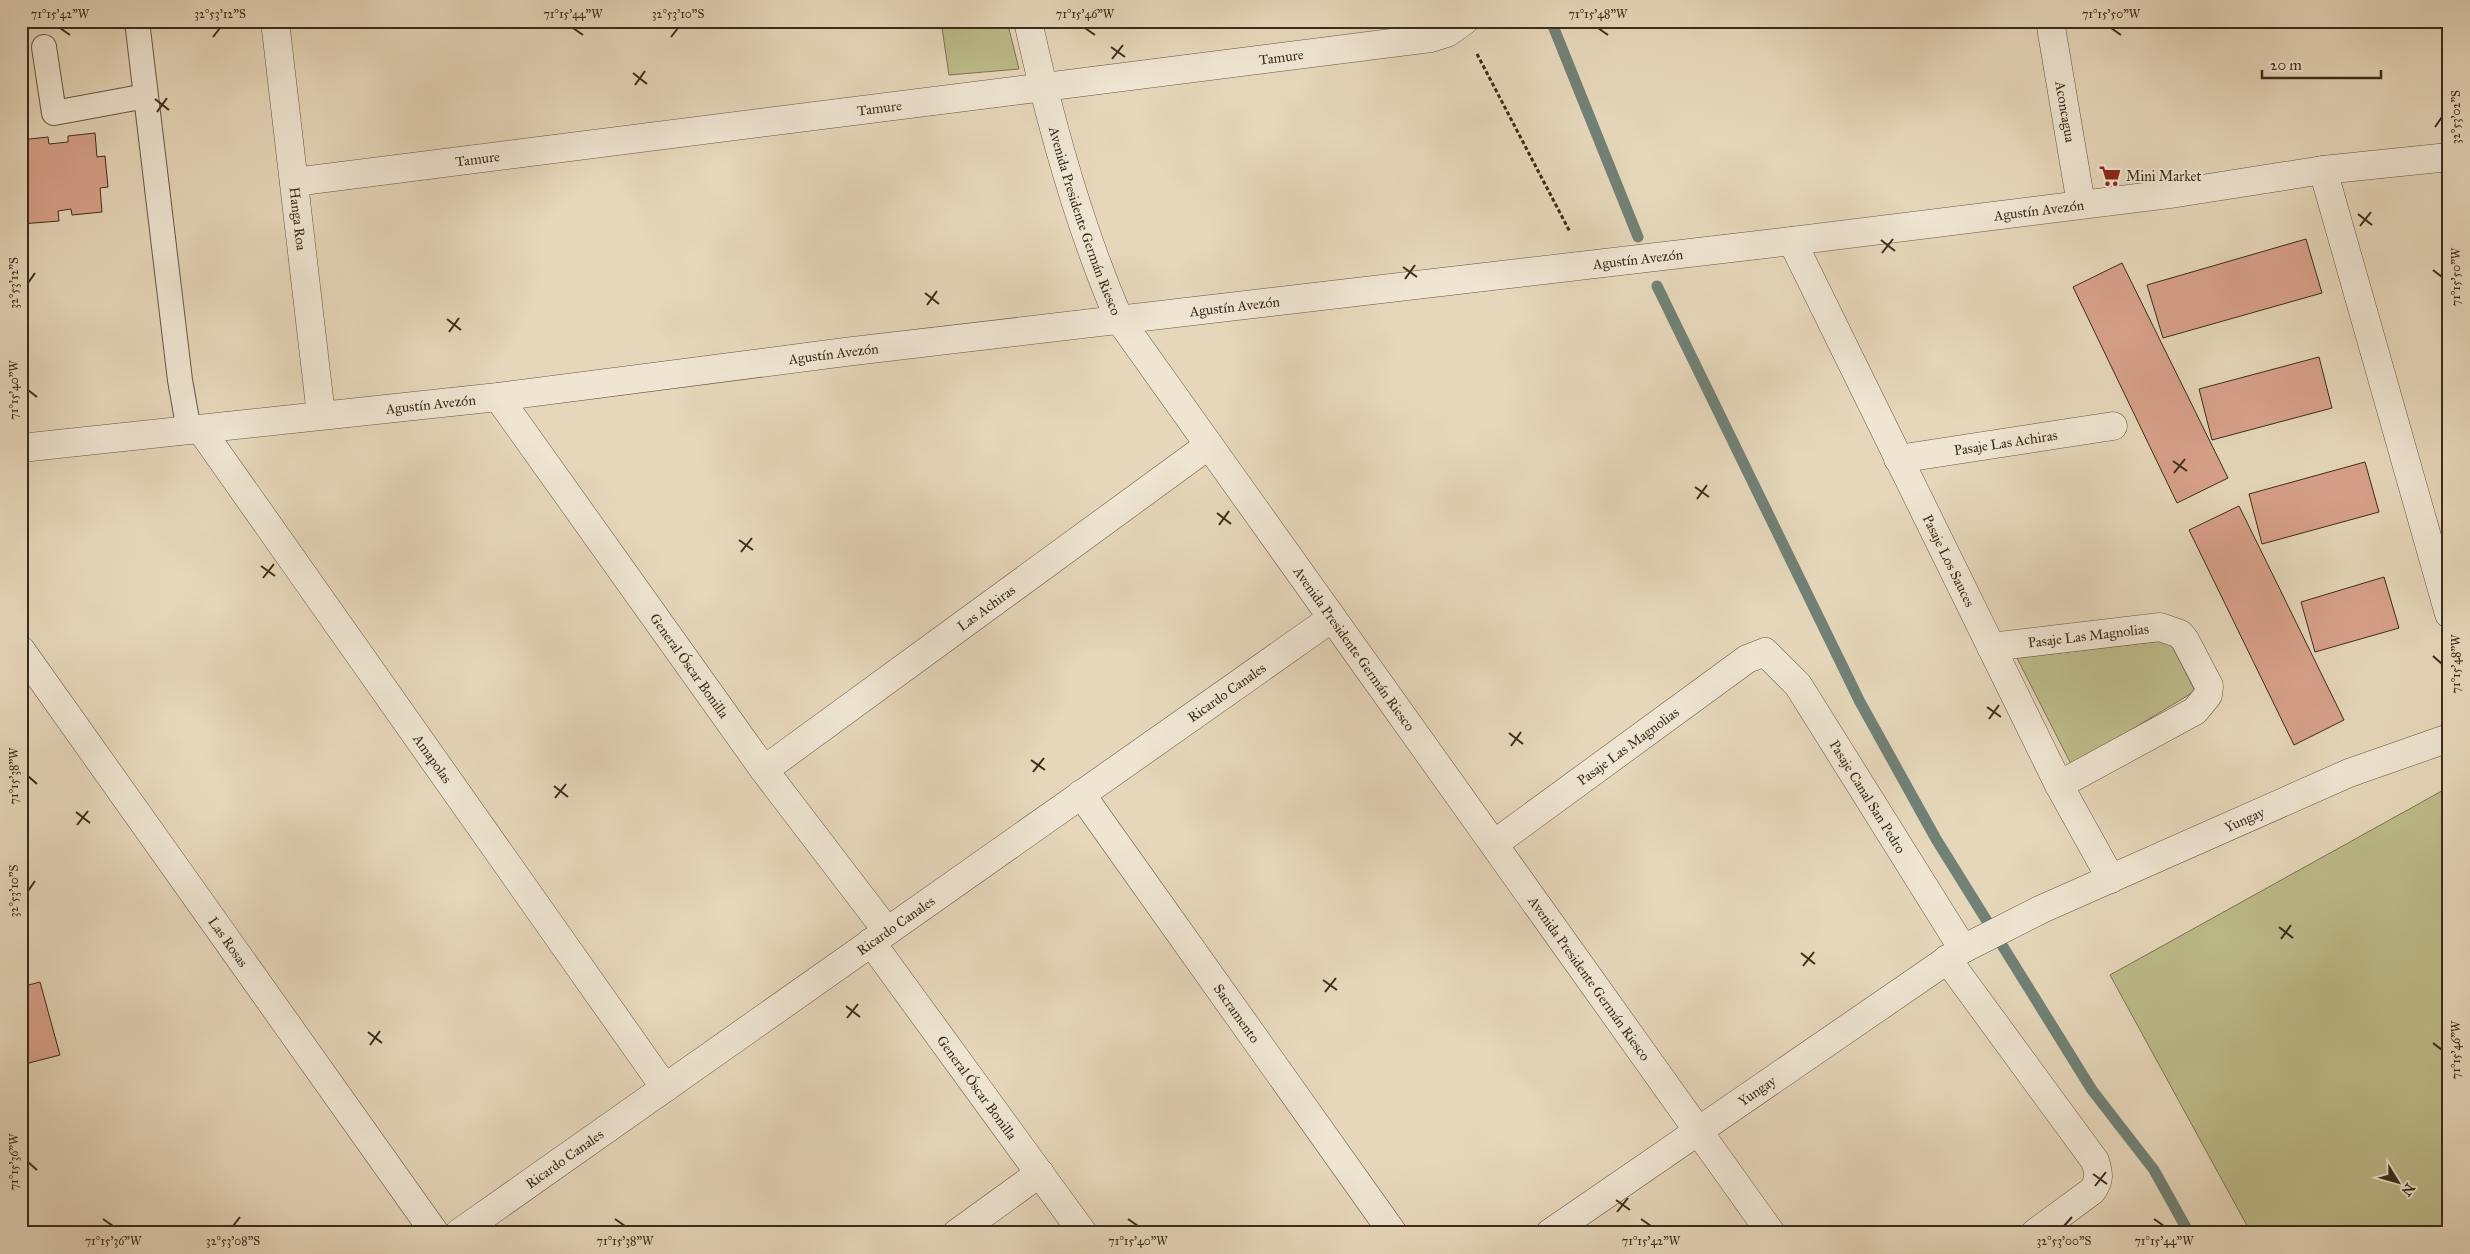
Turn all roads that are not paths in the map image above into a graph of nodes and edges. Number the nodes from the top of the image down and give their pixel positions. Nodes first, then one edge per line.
1 (137, 21) edge
2 (275, 21) edge
3 (1028, 21) edge
4 (2050, 21) edge
5 (1463, 23) edge
6 (44, 47) dead end
7 (1042, 87) junction
8 (146, 96) junction
9 (2449, 157) edge
10 (2323, 170) junction
11 (294, 182) junction
12 (2081, 204) junction
13 (1792, 241) junction
14 (1118, 320) junction
15 (498, 397) junction
16 (321, 415) junction
17 (2113, 426) dead end
18 (195, 430) junction
19 (1208, 445) junction
20 (21, 448) edge
21 (1898, 459) junction
22 (2449, 614) edge
23 (1332, 618) junction
24 (1991, 647) junction
25 (21, 650) edge
26 (1765, 652) joint
27 (2449, 738) edge
28 (764, 770) junction
29 (2059, 785) junction
30 (1081, 794) junction
31 (1494, 844) junction
32 (2111, 879) junction
33 (879, 937) junction
34 (1955, 954) junction
35 (665, 1088) junction
36 (1698, 1130) junction
37 (1040, 1173) junction
38 (435, 1233) edge
39 (460, 1233) edge
40 (957, 1233) edge
41 (1083, 1233) edge
42 (1393, 1233) edge
43 (1550, 1233) edge
44 (1771, 1233) edge
45 (2035, 1233) edge

1 - 8 lane
2 - 11 street, Hanga Roa
3 - 7 street, Avenida Presidente Germán Riesco
4 - 12 street, Aconcagua
5 - 7 street, Tamure
6 - 8 lane
7 - 11 street, Tamure
7 - 14 street, Avenida Presidente Germán Riesco
8 - 18 lane
9 - 10 street, Agustín Avezón
10 - 12 street, Agustín Avezón
10 - 22 street
11 - 16 street, Hanga Roa
12 - 13 street, Agustín Avezón
13 - 14 street, Agustín Avezón
13 - 21 street, Pasaje Los Sauces
14 - 15 street, Agustín Avezón
14 - 19 street, Avenida Presidente Germán Riesco
15 - 16 street, Agustín Avezón
15 - 28 street, General Óscar Bonilla
16 - 18 street, Agustín Avezón
17 - 21 street, Pasaje Las Achiras
18 - 20 street, Agustín Avezón
18 - 35 street, Amapolas
19 - 23 street, Avenida Presidente Germán Riesco
19 - 28 street, Las Achiras
21 - 24 street, Pasaje Los Sauces
23 - 30 street, Ricardo Canales
23 - 31 street, Avenida Presidente Germán Riesco
24 - 29 street, Pasaje Los Sauces
24 - 29 street, Pasaje Las Magnolias
25 - 38 street, Las Rosas
26 - 31 street, Pasaje Las Magnolias
26 - 34 street, Pasaje Canal San Pedro
27 - 32 street, Yungay
28 - 33 street, General Óscar Bonilla
29 - 32 street, Pasaje Los Sauces
30 - 33 street, Ricardo Canales
30 - 42 street, Sacramento
31 - 36 street, Avenida Presidente Germán Riesco
32 - 34 street, Yungay
33 - 35 street, Ricardo Canales
33 - 37 street, General Óscar Bonilla
34 - 36 street, Yungay
34 - 45 street, Pasaje Canal San Pedro
35 - 39 street, Ricardo Canales
36 - 43 street, Yungay
36 - 44 street, Avenida Presidente Germán Riesco
37 - 40 street
37 - 41 street, General Óscar Bonilla

